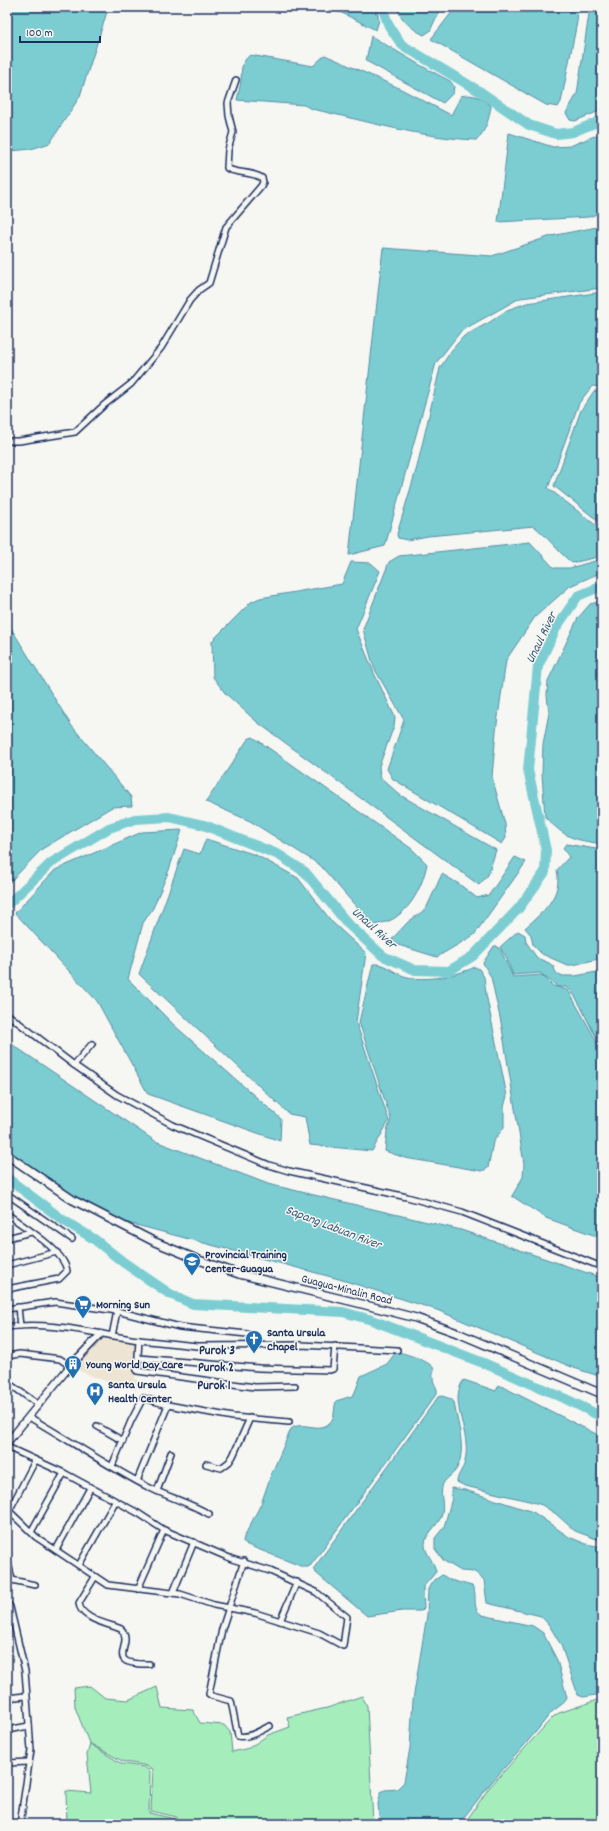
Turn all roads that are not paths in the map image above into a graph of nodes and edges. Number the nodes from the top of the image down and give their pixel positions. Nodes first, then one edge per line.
1 (236, 80) dead end
2 (7, 441) edge
3 (7, 1014) edge
4 (92, 1044) dead end
5 (74, 1065) junction
6 (7, 1155) edge
7 (7, 1194) edge
8 (7, 1214) edge
9 (31, 1232) junction
10 (7, 1238) edge
11 (72, 1239) dead end
12 (57, 1252) junction
13 (7, 1265) edge
14 (602, 1267) edge
15 (7, 1289) edge
16 (18, 1307) junction
17 (7, 1309) edge
18 (117, 1311) junction
19 (20, 1326) junction
20 (7, 1327) edge
21 (101, 1334) junction
22 (112, 1336) junction
23 (139, 1340) junction
24 (253, 1345) junction
25 (335, 1346) junction
26 (397, 1350) dead end
27 (7, 1356) edge
28 (139, 1358) junction
29 (70, 1366) junction
30 (8, 1383) dead end
31 (295, 1386) dead end
32 (602, 1394) edge
33 (39, 1405) junction
34 (168, 1405) junction
35 (29, 1417) junction
36 (250, 1418) junction
37 (289, 1422) dead end
38 (97, 1426) dead end
39 (124, 1441) junction
40 (7, 1443) edge
41 (7, 1447) edge
42 (171, 1453) dead end
43 (35, 1461) junction
44 (206, 1464) dead end
45 (112, 1466) junction
46 (64, 1473) junction
47 (137, 1481) junction
48 (90, 1488) junction
49 (157, 1491) junction
50 (115, 1502) junction
51 (210, 1514) dead end
52 (164, 1530) junction
53 (31, 1532) junction
54 (194, 1542) junction
55 (56, 1550) junction
56 (7, 1558) edge
57 (244, 1561) junction
58 (79, 1565) junction
59 (95, 1577) junction
60 (297, 1582) junction
61 (35, 1585) dead end
62 (138, 1589) junction
63 (173, 1592) junction
64 (7, 1603) edge
65 (230, 1607) junction
66 (280, 1621) junction
67 (149, 1664) dead end
68 (26, 1696) junction
69 (7, 1698) edge
70 (29, 1726) junction
71 (270, 1726) dead end
72 (7, 1730) edge
73 (7, 1762) edge
74 (29, 1762) junction
75 (20, 1824) edge

1 - 2 street
3 - 5 street
4 - 5 street
5 - 14 street
6 - 32 main road, Guagua-Minalin Road
7 - 11 street
8 - 9 street
9 - 10 street
9 - 12 street
12 - 13 street
12 - 15 street
16 - 17 street
16 - 18 street
16 - 19 street
18 - 22 street
18 - 24 street
19 - 20 street
19 - 21 street
21 - 22 street
21 - 29 street
22 - 23 street
23 - 24 street
23 - 28 street
24 - 25 street
25 - 26 street
25 - 28 street
27 - 29 street
28 - 31 street
29 - 33 street
30 - 33 street
33 - 35 street
34 - 36 street
34 - 39 street
34 - 47 street
35 - 40 street
35 - 45 street
36 - 37 street
36 - 44 street
38 - 39 street
39 - 45 street
41 - 43 street
42 - 49 street
43 - 46 street
43 - 53 street
45 - 47 street
46 - 48 street
46 - 53 street
47 - 49 street
48 - 50 street
48 - 55 street
49 - 51 street
50 - 52 street
50 - 58 street
52 - 54 street
52 - 62 street
53 - 55 street
54 - 57 street
54 - 63 street
55 - 58 street
56 - 61 street
57 - 60 street
57 - 65 street
58 - 59 street
59 - 62 street
59 - 67 street
60 - 66 street
60 - 66 street
62 - 63 street
63 - 65 street
64 - 68 street
65 - 66 street
65 - 71 street
68 - 69 street
68 - 70 street
70 - 72 street
70 - 74 street
73 - 74 street
74 - 75 street

